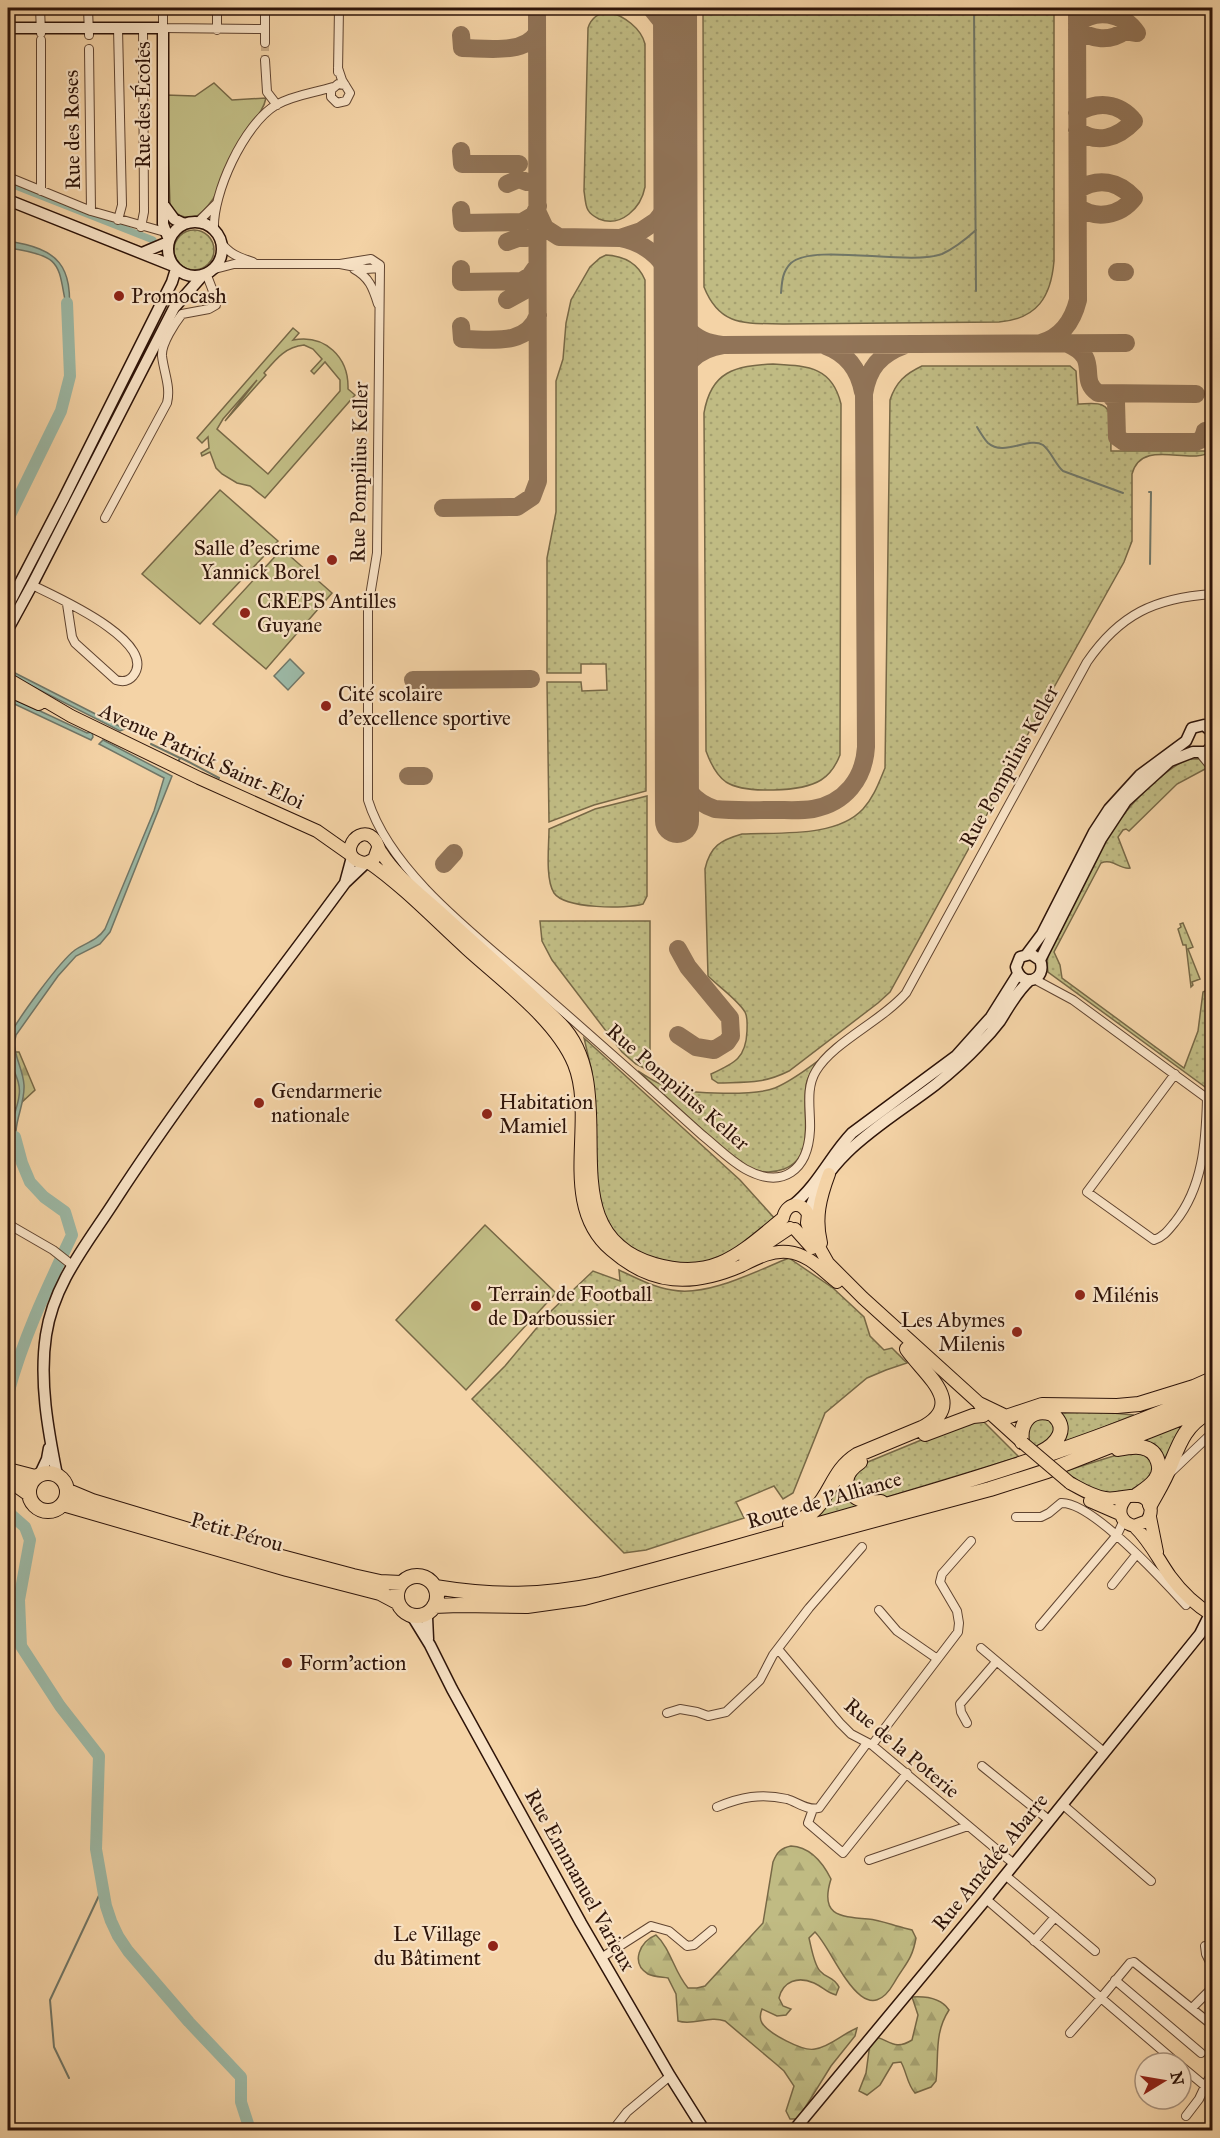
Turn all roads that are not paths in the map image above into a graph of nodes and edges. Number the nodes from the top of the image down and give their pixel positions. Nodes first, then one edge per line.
1 (40, 8) edge
2 (88, 8) edge
3 (163, 8) edge
4 (217, 8) edge
5 (265, 8) edge
6 (339, 8) edge
7 (8, 28) edge
8 (118, 28) junction
9 (142, 28) junction
10 (163, 28) junction
11 (265, 29) junction
12 (217, 30) junction
13 (89, 32) junction
14 (40, 35) junction
15 (265, 43) tunnel mouth
16 (89, 49) dead end
17 (265, 60) tunnel mouth
18 (338, 68) junction
19 (345, 85) junction
20 (334, 86) junction
21 (316, 93) junction
22 (331, 97) junction
23 (277, 105) junction
24 (8, 177) edge
25 (41, 190) junction
26 (8, 200) edge
27 (162, 203) junction
28 (216, 204) junction
29 (91, 211) junction
30 (118, 220) junction
31 (198, 222) junction
32 (184, 224) junction
33 (141, 227) junction
34 (214, 230) junction
35 (167, 238) junction
36 (220, 241) junction
37 (142, 253) junction
38 (260, 264) junction
39 (340, 264) junction
40 (380, 266) junction
41 (173, 267) junction
42 (351, 267) junction
43 (207, 273) junction
44 (381, 321) junction
45 (105, 518) dead end
46 (32, 585) junction
47 (1212, 594) edge
48 (67, 604) junction
49 (8, 606) edge
50 (8, 629) edge
51 (8, 679) edge
52 (8, 690) edge
53 (71, 716) junction
54 (1211, 728) edge
55 (1186, 738) junction
56 (1204, 750) edge
57 (1212, 766) edge
58 (317, 831) junction
59 (354, 838) junction
60 (378, 848) junction
61 (352, 856) junction
62 (367, 863) junction
63 (345, 883) junction
64 (1027, 954) junction
65 (1040, 960) junction
66 (1018, 974) junction
67 (1035, 977) junction
68 (1175, 1074) junction
69 (1210, 1100) edge
70 (829, 1174) junction
71 (793, 1205) junction
72 (807, 1218) junction
73 (8, 1224) edge
74 (789, 1225) junction
75 (69, 1262) junction
76 (729, 1269) junction
77 (838, 1273) junction
78 (848, 1292) junction
79 (907, 1349) junction
80 (1212, 1379) edge
81 (1212, 1391) edge
82 (1212, 1406) edge
83 (982, 1410) junction
84 (1212, 1411) edge
85 (1212, 1433) edge
86 (50, 1436) junction
87 (1022, 1444) junction
88 (1010, 1467) junction
89 (8, 1470) edge
90 (57, 1474) junction
91 (38, 1476) junction
92 (1164, 1478) junction
93 (8, 1479) edge
94 (1068, 1485) junction
95 (29, 1494) junction
96 (1131, 1497) junction
97 (65, 1498) junction
98 (922, 1500) junction
99 (1150, 1511) junction
100 (1016, 1517) dead end
101 (1124, 1525) junction
102 (971, 1541) dead end
103 (862, 1547) dead end
104 (1157, 1553) junction
105 (1136, 1555) junction
106 (689, 1560) junction
107 (401, 1583) junction
108 (1112, 1585) dead end
109 (435, 1587) junction
110 (397, 1602) junction
111 (1186, 1605) dead end
112 (432, 1609) junction
113 (879, 1610) dead end
114 (1212, 1612) edge
115 (409, 1615) junction
116 (1040, 1626) dead end
117 (430, 1645) junction
118 (981, 1648) dead end
119 (778, 1649) junction
120 (936, 1658) junction
121 (996, 1662) junction
122 (667, 1713) dead end
123 (967, 1723) dead end
124 (870, 1744) junction
125 (1104, 1752) junction
126 (982, 1766) dead end
127 (907, 1773) junction
128 (1062, 1804) junction
129 (717, 1807) dead end
130 (813, 1809) junction
131 (1049, 1820) junction
132 (968, 1826) junction
133 (869, 1860) dead end
134 (1014, 1864) junction
135 (1005, 1875) junction
136 (1150, 1881) dead end
137 (986, 1899) junction
138 (1055, 1917) junction
139 (712, 1930) dead end
140 (1034, 1941) junction
141 (1205, 1946) dead end
142 (1095, 1951) dead end
143 (601, 1958) junction
144 (1212, 1966) edge
145 (1115, 1980) junction
146 (1212, 1988) edge
147 (1101, 1998) junction
148 (1192, 2008) junction
149 (1212, 2025) edge
150 (1071, 2033) dead end
151 (1163, 2051) edge
152 (1201, 2053) dead end
153 (1212, 2074) edge
154 (670, 2076) junction
155 (1193, 2076) edge
156 (1205, 2086) junction
157 (1186, 2116) dead end
158 (613, 2130) edge
159 (704, 2130) edge
160 (794, 2130) edge

1 - 14 street
2 - 13 street
3 - 10 street, Rue des Écoles
4 - 12 street
5 - 11 street
6 - 18 street
7 - 14 main road
8 - 9 main road
8 - 13 main road
8 - 30 street
9 - 10 main road
9 - 33 street
10 - 12 street
10 - 27 main road, Rue des Écoles
11 - 12 street
11 - 15 street
13 - 14 main road
14 - 25 street
16 - 29 street, Rue des Roses
17 - 23 street
18 - 19 street
18 - 20 street
19 - 20 street
19 - 22 street
20 - 21 street
20 - 22 street
21 - 22 street
21 - 23 street
23 - 28 street
24 - 25 street
25 - 29 street
26 - 37 main road
27 - 32 main road
27 - 35 main road, Rue des Écoles
28 - 31 street
28 - 34 street
29 - 30 street
30 - 33 street
31 - 32 main road
31 - 34 main road
32 - 35 main road
33 - 35 street
34 - 36 main road
35 - 37 main road
35 - 41 main road
36 - 38 street
36 - 43 main road
37 - 41 main road
38 - 39 street
38 - 43 street
39 - 40 street
39 - 42 street
40 - 42 street
40 - 44 street, Rue Pompilius Keller
41 - 43 main road
41 - 49 main road
42 - 44 street, Rue Pompilius Keller
43 - 45 street
43 - 46 main road
44 - 47 street, Rue Pompilius Keller
46 - 48 street
46 - 50 main road
48 - 48 street
51 - 53 main road, Avenue Patrick Saint-Eloi
52 - 53 main road, Avenue Patrick Saint-Eloi
53 - 58 main road, Avenue Patrick Saint-Eloi
54 - 55 main road
55 - 56 main road
55 - 64 main road
56 - 57 street
56 - 65 main road
58 - 59 main road, Avenue Patrick Saint-Eloi
58 - 61 main road, Avenue Patrick Saint-Eloi
59 - 60 main road
59 - 61 main road
60 - 62 main road
60 - 74 main road
61 - 62 main road
61 - 63 main road
62 - 63 main road
62 - 76 main road
63 - 75 main road
64 - 65 main road
64 - 66 main road
65 - 67 main road
66 - 67 main road
66 - 71 main road
67 - 68 street
67 - 70 main road
68 - 69 street
68 - 69 street
70 - 72 main road
70 - 77 main road
71 - 72 main road
71 - 74 main road
72 - 74 main road
72 - 77 main road
73 - 75 street
74 - 76 main road
74 - 78 main road
75 - 86 main road
76 - 78 main road
77 - 83 main road
78 - 79 main road
79 - 83 main road
79 - 106 highway
80 - 83 highway
81 - 88 highway, Route de l'Alliance
82 - 98 highway, Route de l'Alliance
83 - 87 main road
83 - 98 highway
84 - 92 highway
85 - 92 street
86 - 90 main road
86 - 91 main road
87 - 88 highway
87 - 94 main road
88 - 98 highway, Route de l'Alliance
89 - 91 highway
90 - 91 highway
90 - 97 highway
91 - 95 highway
92 - 99 highway
93 - 95 highway
94 - 96 main road
94 - 101 main road
95 - 97 highway
96 - 98 highway
96 - 99 main road
96 - 101 main road
97 - 107 highway, Petit Pérou
97 - 110 highway, Petit Pérou
98 - 106 highway, Route de l'Alliance
98 - 112 highway, Route de l'Alliance
99 - 101 main road
99 - 104 main road
100 - 101 street
101 - 104 main road
101 - 105 street
101 - 116 street
102 - 120 street
103 - 119 street
104 - 114 main road
105 - 108 street
105 - 111 street
106 - 109 highway, Route de l'Alliance
107 - 109 highway
107 - 110 highway
109 - 112 highway
110 - 115 highway
112 - 115 highway
112 - 117 main road, Rue Emmanuel Varieux
113 - 120 street
114 - 125 main road, Rue Amédée Abarre
115 - 117 main road, Rue Emmanuel Varieux
117 - 143 main road, Rue Emmanuel Varieux
118 - 121 street
119 - 122 street
119 - 124 street, Rue de la Poterie
120 - 124 street
121 - 123 street
121 - 125 street
124 - 127 street, Rue de la Poterie
124 - 130 street
125 - 128 main road, Rue Amédée Abarre
126 - 131 street
127 - 130 street
127 - 132 street, Rue de la Poterie
128 - 131 main road, Rue Amédée Abarre
128 - 136 street
129 - 130 street
131 - 134 main road, Rue Amédée Abarre
132 - 133 street
132 - 134 street, Rue de la Poterie
134 - 135 main road, Rue Amédée Abarre
135 - 137 main road, Rue Amédée Abarre
135 - 138 street
137 - 140 street
137 - 160 main road, Rue Amédée Abarre
138 - 140 street
138 - 142 street
139 - 143 street
140 - 147 street
141 - 144 street
143 - 154 main road, Rue Emmanuel Varieux
145 - 147 street
145 - 148 street
145 - 152 street
146 - 148 street
147 - 150 street
147 - 151 street
148 - 149 street
153 - 156 street
154 - 158 street
154 - 159 main road, Rue Emmanuel Varieux
155 - 156 street
156 - 157 street

